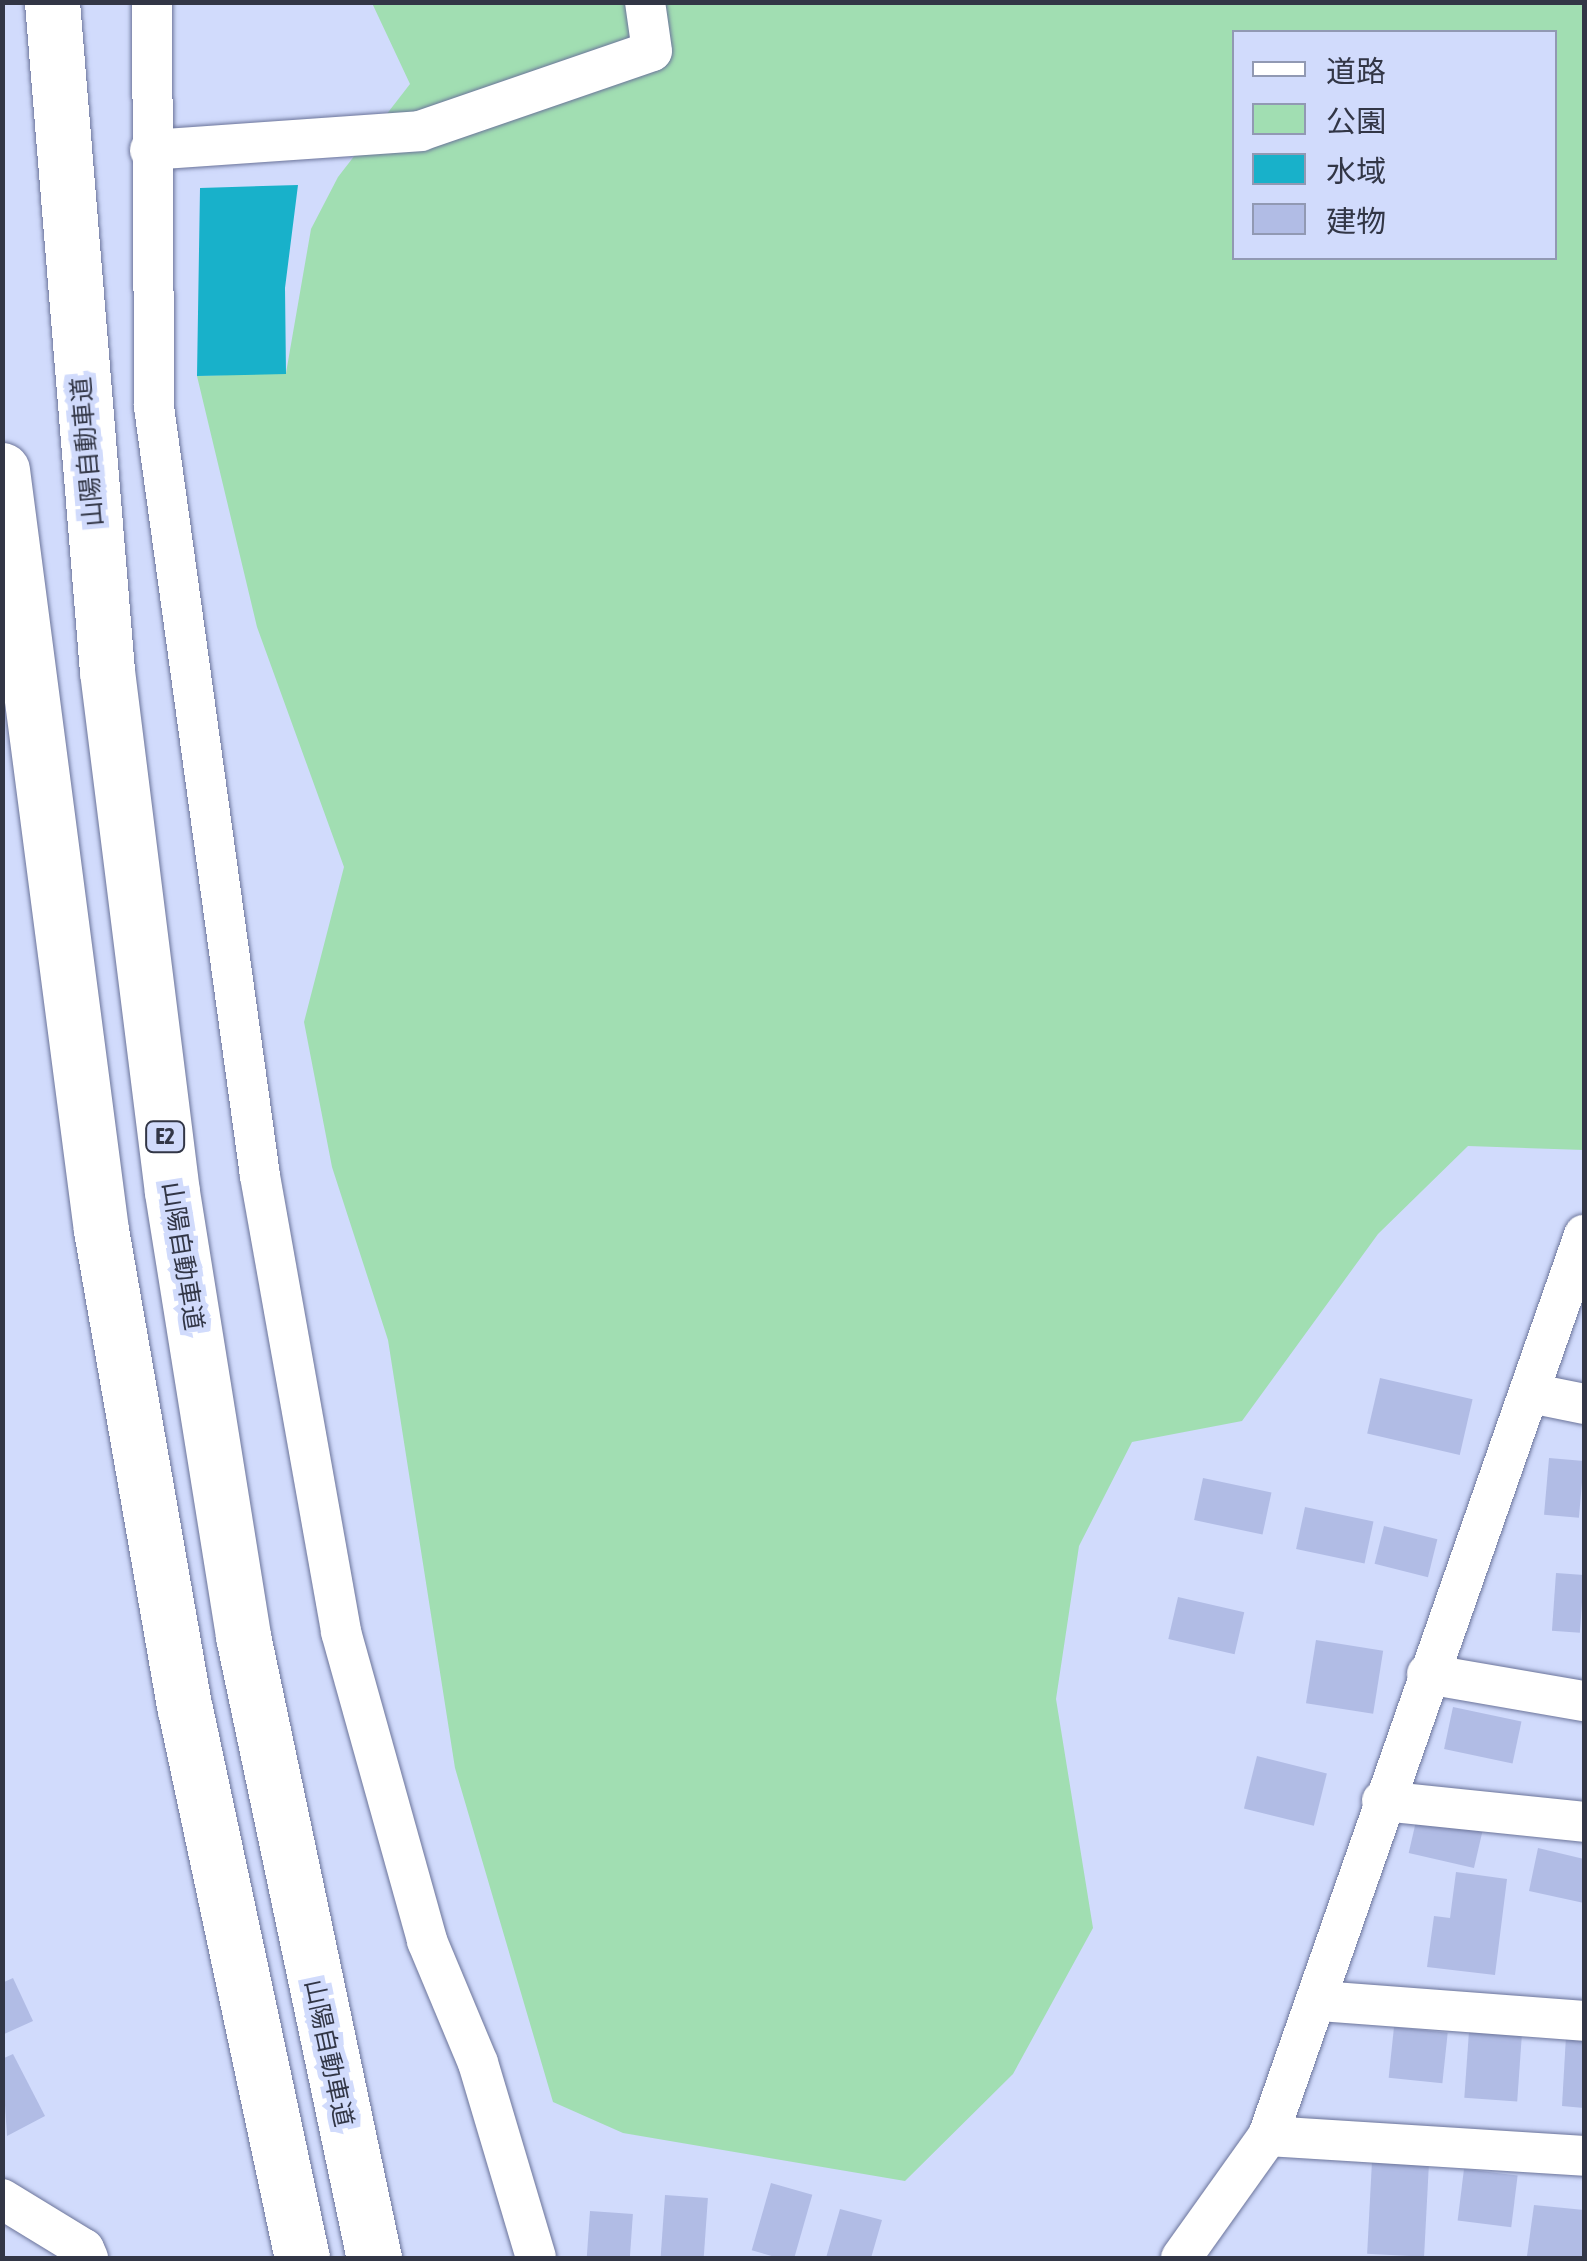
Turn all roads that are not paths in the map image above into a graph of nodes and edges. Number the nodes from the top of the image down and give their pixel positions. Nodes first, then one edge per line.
1 (52, 2) edge
2 (152, 2) edge
3 (645, 2) edge
4 (150, 150) junction
5 (2, 470) edge
6 (1584, 1235) edge
7 (1530, 1393) junction
8 (1584, 1404) edge
9 (1427, 1674) junction
10 (1584, 1700) edge
11 (1382, 1801) junction
12 (1584, 1822) edge
13 (1320, 2001) junction
14 (1584, 2021) edge
15 (1268, 2136) junction
16 (1584, 2156) edge
17 (2, 2199) edge
18 (88, 2258) edge
19 (302, 2258) edge
20 (374, 2258) edge
21 (536, 2258) edge
22 (1182, 2258) edge

1 - 20 highway, 山陽自動車道 / E2
2 - 4 street
3 - 4 street
4 - 21 street
5 - 19 highway
6 - 7 street
7 - 8 street
7 - 9 street
9 - 10 street
9 - 11 street
11 - 12 street
11 - 13 street
13 - 14 street
13 - 15 street
15 - 16 street
15 - 22 street
17 - 18 street

